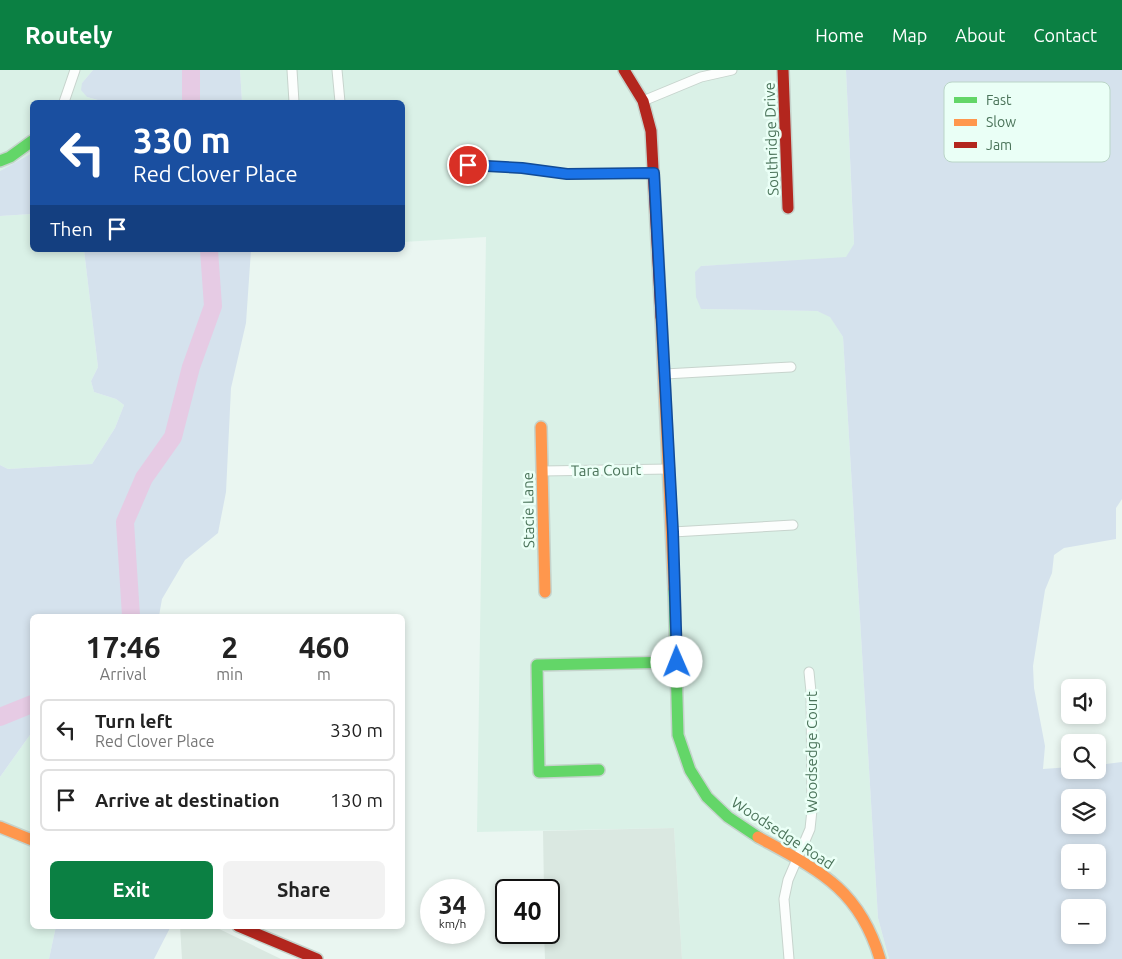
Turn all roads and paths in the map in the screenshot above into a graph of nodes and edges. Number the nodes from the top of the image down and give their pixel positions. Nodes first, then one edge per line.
1 (75, 70) edge
2 (292, 70) edge
3 (337, 70) edge
4 (624, 70) edge
5 (732, 70) edge
6 (783, 70) edge
7 (65, 100) edge
8 (294, 100) edge
9 (340, 100) edge
10 (643, 101) junction
11 (30, 143) edge
12 (0, 162) edge
13 (457, 165) dead end
14 (654, 173) junction
15 (788, 208) dead end
16 (791, 367) dead end
17 (665, 374) junction
18 (541, 427) dead end
19 (670, 469) junction
20 (542, 471) junction
21 (793, 526) dead end
22 (673, 532) junction
23 (544, 592) dead end
24 (677, 662) junction
25 (809, 672) dead end
26 (599, 770) dead end
27 (0, 827) edge
28 (30, 839) edge
29 (798, 860) junction
30 (245, 929) edge
31 (317, 959) edge
32 (789, 959) edge
33 (880, 959) edge

1 - 7 street
2 - 8 street
3 - 9 street
4 - 10 street, Woodsedge Road
5 - 10 street
6 - 15 street, Southridge Drive
10 - 14 street, Woodsedge Road
11 - 12 street
13 - 14 street
14 - 17 street, Woodsedge Road
16 - 17 street
17 - 19 street, Woodsedge Road
18 - 20 street, Stacie Lane
19 - 20 street, Tara Court
19 - 22 street, Woodsedge Road
20 - 23 street, Stacie Lane
21 - 22 street
22 - 24 street, Woodsedge Road
24 - 26 street
24 - 29 street, Woodsedge Road
25 - 29 street, Woodsedge Court
27 - 28 street
29 - 32 street, Woodsedge Court
29 - 33 street, Woodsedge Road
30 - 31 street

